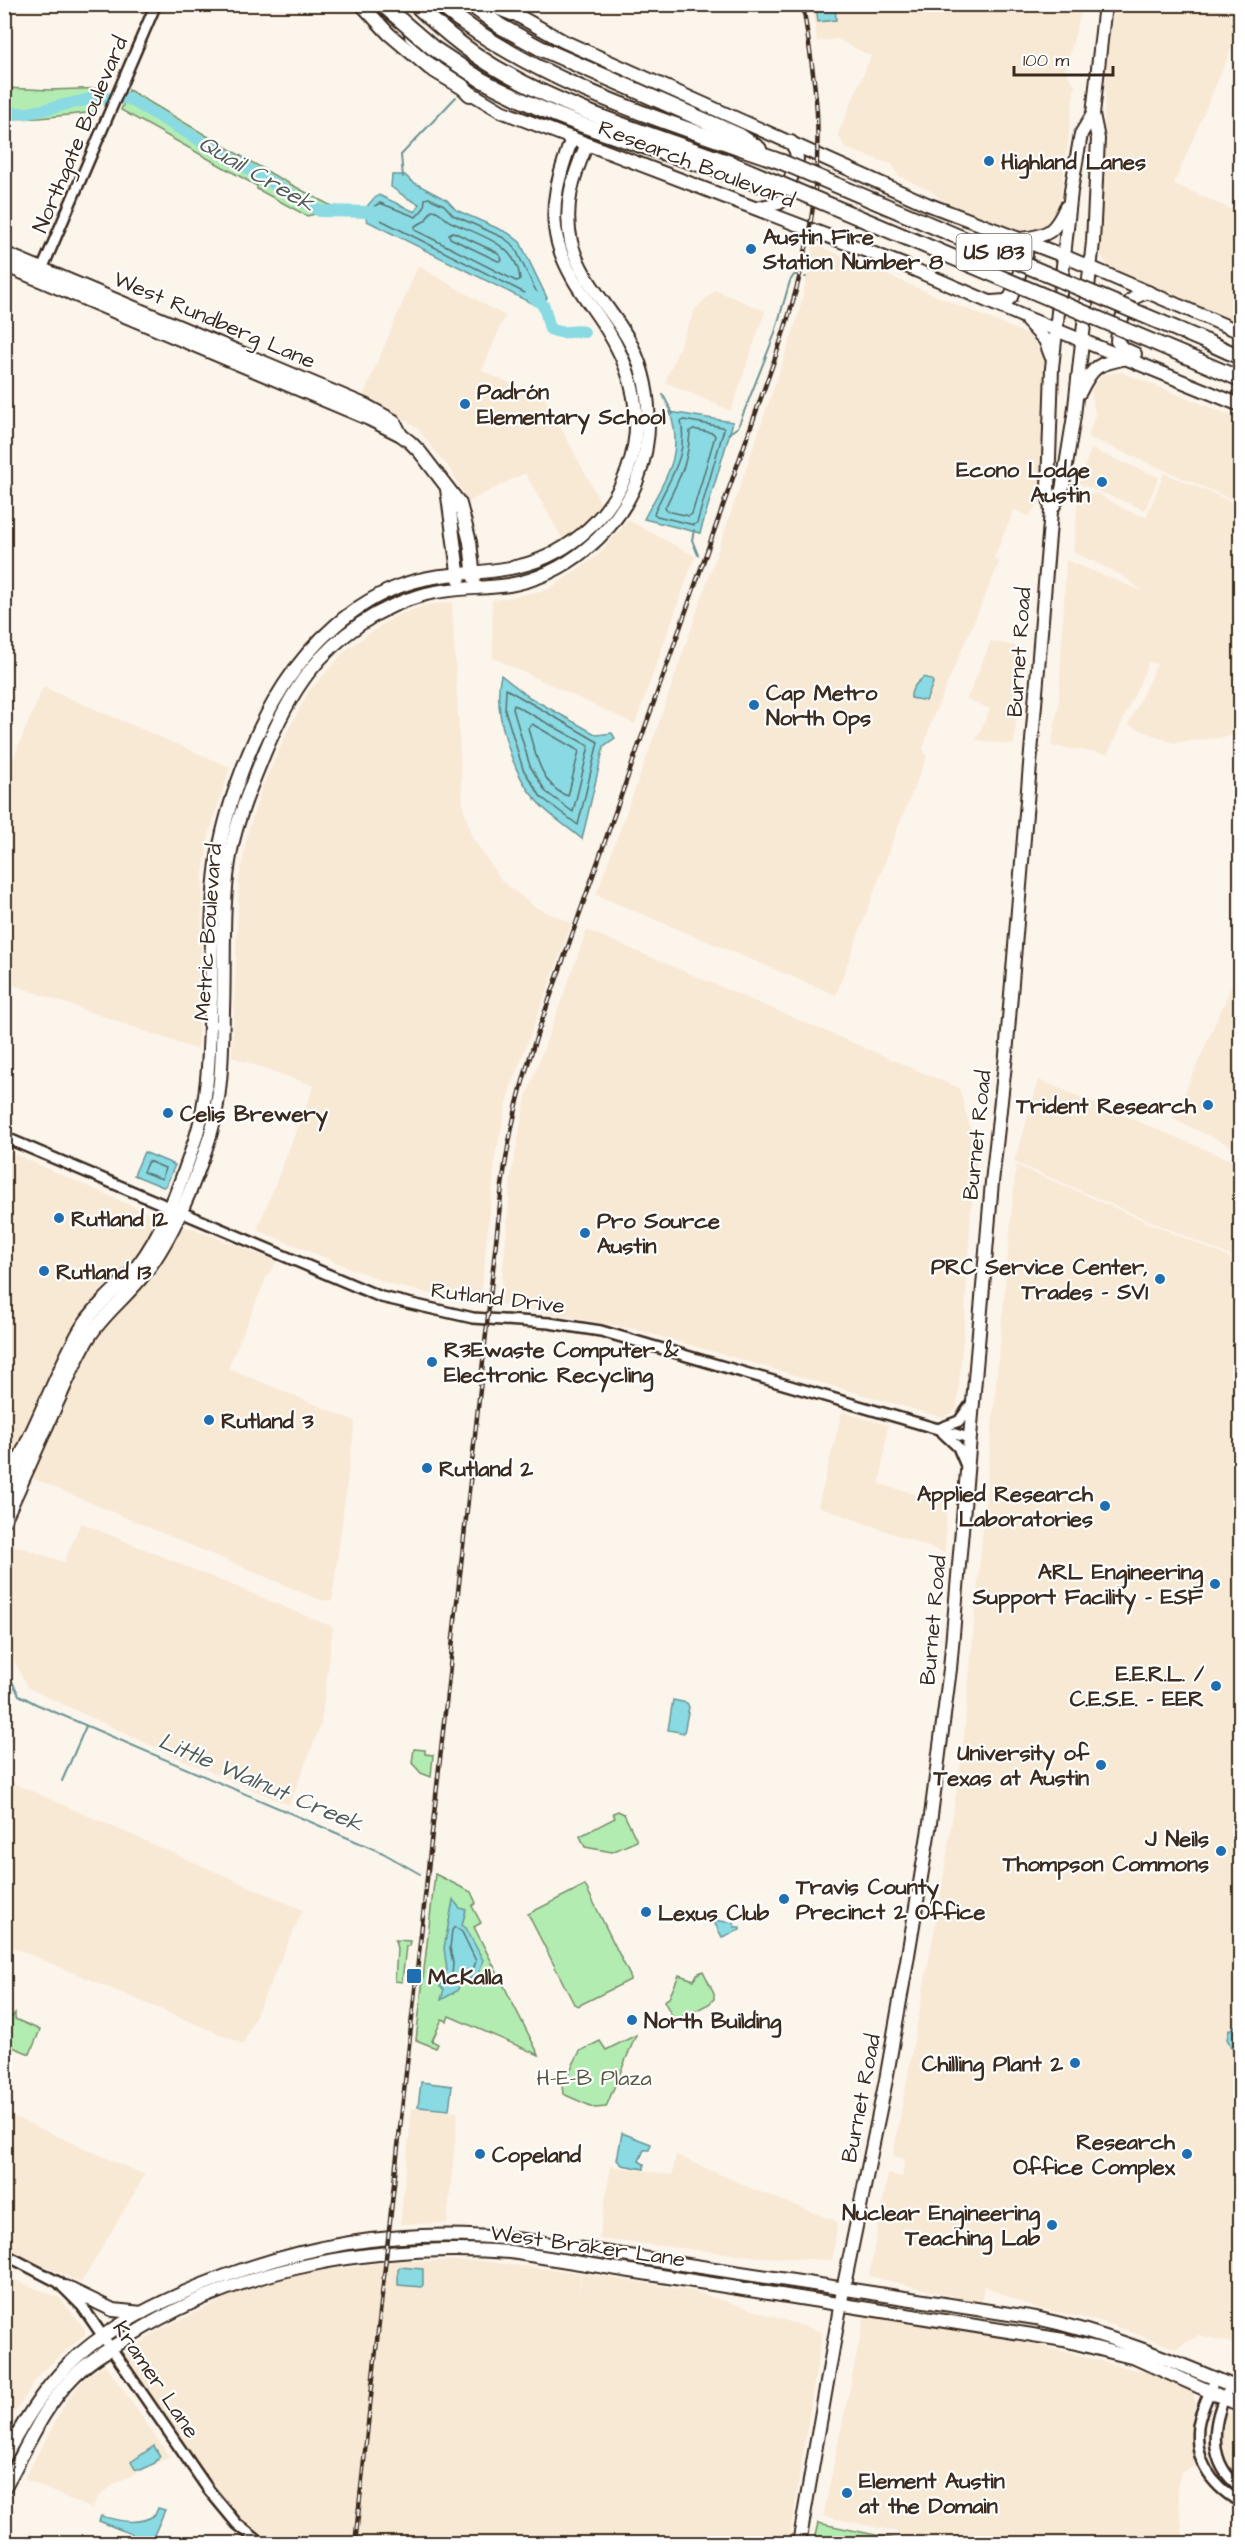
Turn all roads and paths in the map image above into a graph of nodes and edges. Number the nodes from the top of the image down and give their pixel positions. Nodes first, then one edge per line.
1 (156, 4) edge
2 (361, 4) edge
3 (384, 4) edge
4 (414, 4) edge
5 (438, 4) edge
6 (470, 4) edge
7 (489, 4) edge
8 (500, 4) edge
9 (1105, 4) edge
10 (512, 13) junction
11 (470, 94) junction
12 (1093, 114) junction
13 (572, 138) junction
14 (738, 141) junction
15 (791, 142) junction
16 (587, 144) junction
17 (728, 168) junction
18 (1071, 198) junction
19 (756, 208) junction
20 (1019, 239) junction
21 (4, 253) edge
22 (1064, 256) junction
23 (4, 265) edge
24 (1090, 267) junction
25 (40, 274) junction
26 (1148, 292) junction
27 (991, 303) junction
28 (1022, 316) junction
29 (1055, 330) junction
30 (1240, 332) edge
31 (1081, 340) junction
32 (626, 348) junction
33 (1240, 357) edge
34 (1127, 358) junction
35 (1052, 360) junction
36 (1172, 377) junction
37 (1240, 380) edge
38 (1075, 401) junction
39 (1240, 405) edge
40 (447, 489) junction
41 (1051, 511) junction
42 (603, 523) junction
43 (473, 572) junction
44 (459, 574) junction
45 (460, 589) junction
46 (474, 589) junction
47 (300, 673) junction
48 (4, 1137) edge
49 (174, 1209) junction
50 (972, 1402) junction
51 (50, 1405) junction
52 (936, 1429) junction
53 (969, 1438) junction
54 (967, 1468) junction
55 (4, 1493) edge
56 (4, 1521) edge
57 (4, 2254) edge
58 (282, 2256) junction
59 (286, 2270) junction
60 (65, 2287) junction
61 (842, 2297) junction
62 (142, 2313) junction
63 (104, 2336) junction
64 (112, 2347) junction
65 (1215, 2379) junction
66 (1235, 2387) edge
67 (1210, 2392) junction
68 (1224, 2398) junction
69 (1240, 2405) edge
70 (4, 2458) edge
71 (1219, 2462) junction
72 (1205, 2468) junction
73 (6, 2482) edge
74 (1240, 2487) edge
75 (1240, 2502) edge
76 (262, 2544) edge
77 (799, 2544) edge

1 - 25 street, Northgate Boulevard
2 - 11 main road, Research Boulevard
3 - 11 highway
3 - 17 highway, bridge
4 - 17 highway, US 183
5 - 14 highway
6 - 14 highway
7 - 10 highway
8 - 10 main road
9 - 12 main road, Burnet Road
10 - 15 main road
11 - 13 main road, Research Boulevard
12 - 18 main road, Burnet Road
12 - 24 main road, Burnet Road
13 - 16 main road, Research Boulevard
13 - 32 main road, Metric Boulevard
14 - 33 highway, US 183, bridge
15 - 19 main road
15 - 20 main road
16 - 19 main road, Research Boulevard
16 - 32 main road, Metric Boulevard
17 - 37 highway, US 183, bridge
18 - 20 main road
18 - 22 main road, Burnet Road
19 - 27 main road, Research Boulevard
20 - 22 main road
20 - 27 main road
21 - 25 main road, West Rundberg Lane
22 - 24 main road
22 - 29 main road, Burnet Road
23 - 25 main road, West Rundberg Lane
24 - 26 main road
24 - 31 main road, Burnet Road
25 - 40 main road, West Rundberg Lane
26 - 30 main road
26 - 36 main road
27 - 28 main road, Research Boulevard
28 - 29 main road, Research Boulevard
28 - 35 main road
29 - 31 main road, Research Boulevard
29 - 35 main road, Burnet Road
31 - 34 main road, Research Boulevard
31 - 38 main road, Burnet Road
32 - 42 main road, Metric Boulevard
34 - 36 main road, Research Boulevard
34 - 38 main road
35 - 41 main road, Burnet Road
36 - 39 main road, Research Boulevard
38 - 41 main road, Burnet Road
40 - 43 main road
40 - 44 main road, West Rundberg Lane
41 - 50 main road, Burnet Road
42 - 43 main road, Metric Boulevard
42 - 46 main road, Metric Boulevard
43 - 44 main road, Metric Boulevard
43 - 46 main road
44 - 45 main road, West Rundberg Lane
44 - 47 main road, Metric Boulevard
45 - 46 main road, Metric Boulevard
45 - 47 main road, Metric Boulevard
47 - 49 main road, Metric Boulevard
48 - 49 street, Rutland Drive
49 - 51 main road, Metric Boulevard
49 - 52 street, Rutland Drive
50 - 52 street
50 - 53 main road, Burnet Road
51 - 55 main road, Metric Boulevard
51 - 56 main road, Metric Boulevard
52 - 53 street, Rutland Drive
52 - 54 street
53 - 54 main road, Burnet Road
54 - 61 main road, Burnet Road
57 - 60 street, Kramer Lane
58 - 59 main road
58 - 61 main road, West Braker Lane
58 - 62 main road, West Braker Lane
59 - 61 main road, West Braker Lane
59 - 64 main road, West Braker Lane
60 - 62 main road
60 - 63 street, Kramer Lane
61 - 65 main road, West Braker Lane
61 - 67 main road, West Braker Lane
61 - 77 main road, Burnet Road
62 - 63 main road, West Braker Lane
63 - 64 street, Kramer Lane
63 - 70 main road, West Braker Lane
64 - 73 main road, West Braker Lane
64 - 76 street, Kramer Lane
65 - 66 main road, West Braker Lane
65 - 67 street
66 - 68 street
67 - 68 main road, West Braker Lane
67 - 72 street
68 - 69 main road, West Braker Lane
68 - 71 street
71 - 72 street
71 - 74 street
72 - 75 street

